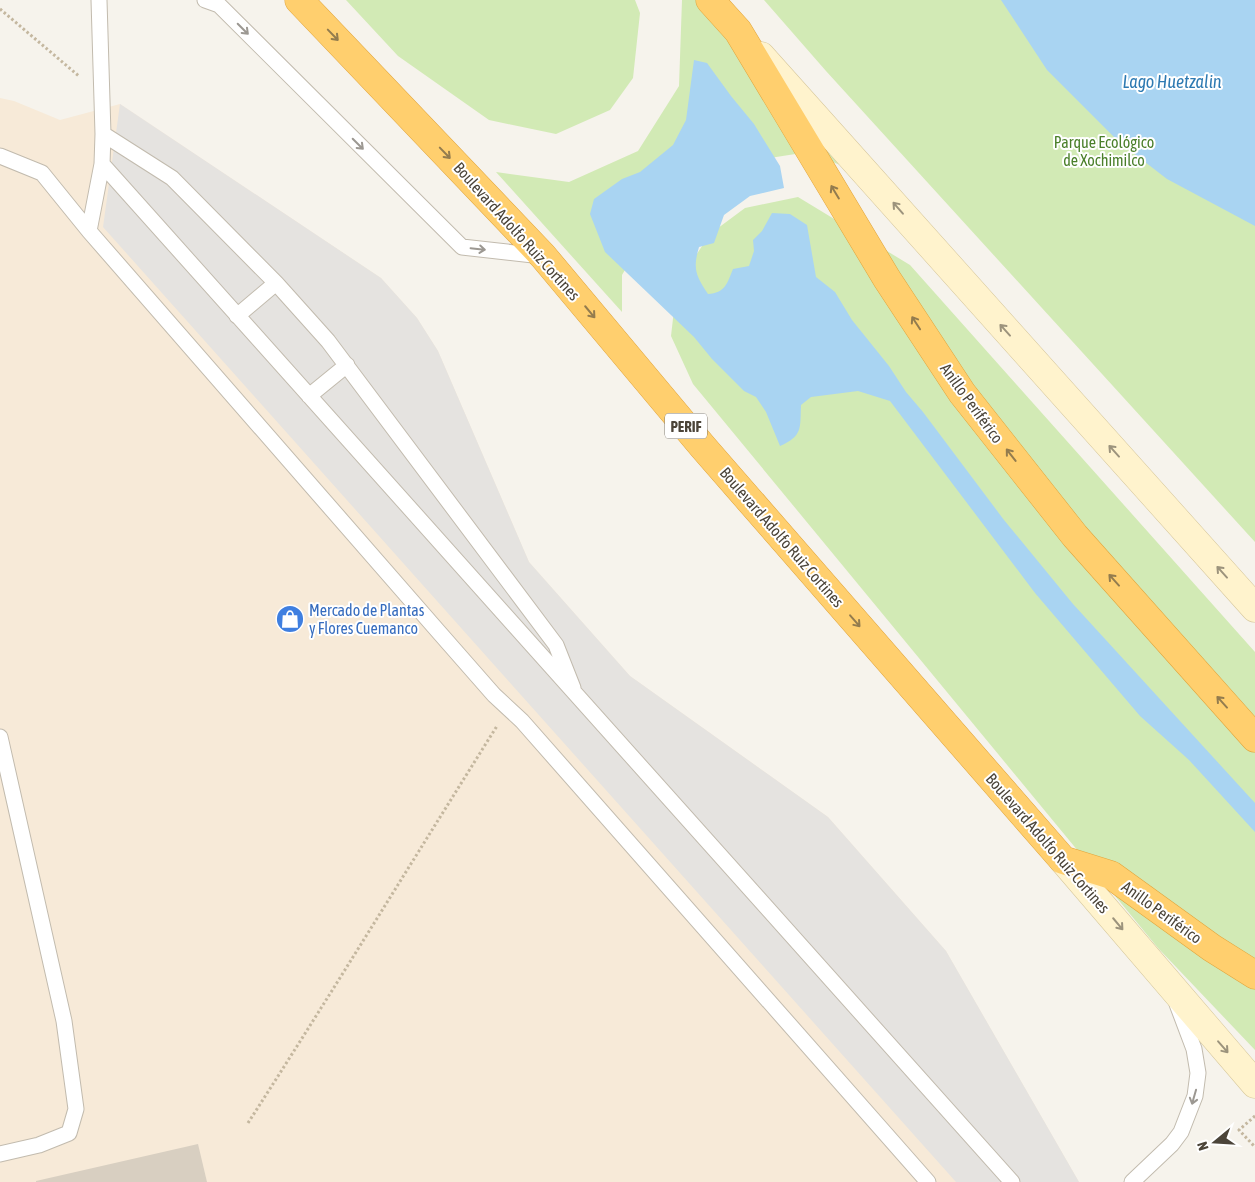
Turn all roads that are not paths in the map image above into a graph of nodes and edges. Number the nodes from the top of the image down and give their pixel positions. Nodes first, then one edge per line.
1 (99, 0) edge
2 (205, 0) edge
3 (299, 0) edge
4 (710, 0) edge
5 (738, 31) junction
6 (103, 134) junction
7 (0, 156) edge
8 (102, 164) junction
9 (88, 231) junction
10 (544, 256) junction
11 (276, 283) junction
12 (237, 316) junction
13 (347, 365) junction
14 (309, 396) junction
15 (1255, 608) edge
16 (576, 696) junction
17 (0, 737) edge
18 (1255, 738) edge
19 (1063, 860) junction
20 (1255, 975) edge
21 (1169, 984) junction
22 (1255, 1084) edge
23 (0, 1154) edge
24 (928, 1182) edge
25 (1012, 1182) edge
26 (1132, 1182) edge

1 - 6 lane
2 -> 10 lane
3 -> 10 highway, Boulevard Adolfo Ruiz Cortines / PERIF
4 - 5 highway
15 -> 5 main road
18 -> 5 highway, Anillo Periférico
6 - 8 lane
6 - 11 lane
7 - 9 lane
8 - 9 lane
8 - 12 lane
9 - 24 lane
10 -> 19 highway, Boulevard Adolfo Ruiz Cortines / PERIF
11 - 12 lane
11 - 13 lane
12 - 14 lane
13 - 14 lane
13 - 16 lane
14 - 16 lane
16 - 25 lane
17 - 23 lane
19 - 20 highway, Anillo Periférico
19 -> 21 main road, Boulevard Adolfo Ruiz Cortines / PERIF
21 -> 22 main road, Boulevard Adolfo Ruiz Cortines / PERIF
21 -> 26 lane

